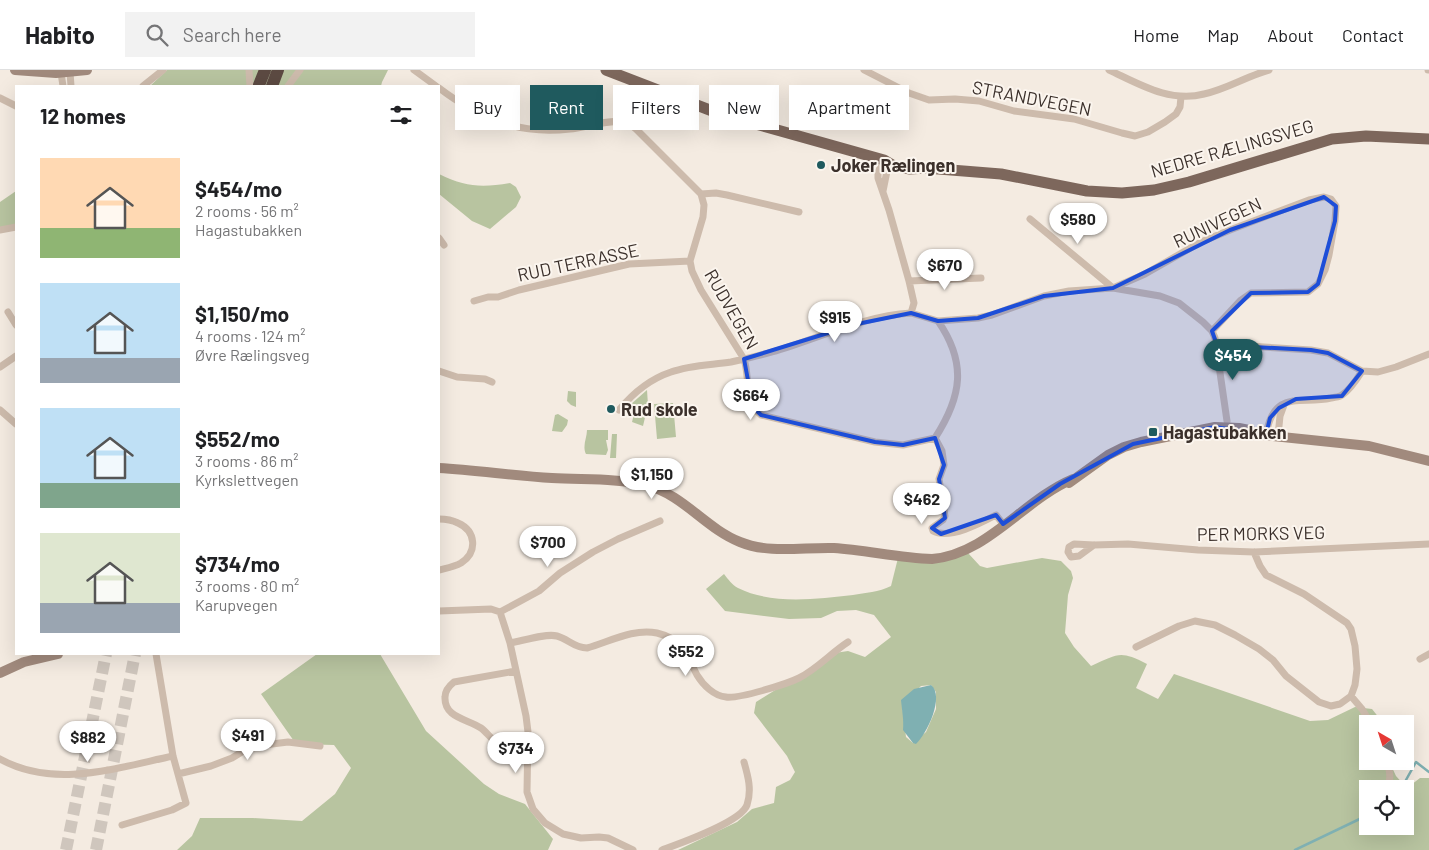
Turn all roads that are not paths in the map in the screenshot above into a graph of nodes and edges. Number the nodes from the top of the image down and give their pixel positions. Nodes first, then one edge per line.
1 (15, 70) edge
2 (88, 70) edge
3 (163, 70) edge
4 (249, 70) edge
5 (265, 70) edge
6 (278, 70) edge
7 (300, 70) edge
8 (414, 70) edge
9 (606, 70) edge
10 (864, 70) edge
11 (1109, 70) edge
12 (1269, 70) edge
13 (65, 73) junction
14 (63, 85) edge
15 (71, 85) edge
16 (144, 85) edge
17 (254, 85) edge
18 (255, 85) edge
19 (272, 85) edge
20 (289, 85) edge
21 (434, 85) edge
22 (440, 89) edge
23 (1181, 97) junction
24 (0, 98) edge
25 (15, 106) edge
26 (1429, 139) edge
27 (884, 160) junction
28 (701, 194) junction
29 (798, 212) dead end
30 (1030, 219) dead end
31 (15, 227) edge
32 (0, 230) edge
33 (440, 239) edge
34 (444, 245) dead end
35 (690, 260) junction
36 (981, 278) dead end
37 (909, 281) junction
38 (1113, 288) junction
39 (474, 301) dead end
40 (8, 312) dead end
41 (911, 313) junction
42 (938, 321) junction
43 (15, 323) edge
44 (1212, 331) junction
45 (1216, 344) junction
46 (1429, 354) edge
47 (15, 357) edge
48 (744, 359) junction
49 (0, 367) edge
50 (1362, 371) junction
51 (440, 373) edge
52 (492, 382) dead end
53 (1284, 404) junction
54 (0, 410) edge
55 (619, 410) dead end
56 (1227, 421) dead end
57 (15, 423) edge
58 (1262, 434) junction
59 (1278, 436) junction
60 (935, 438) junction
61 (1429, 461) edge
62 (440, 468) edge
63 (440, 519) edge
64 (660, 521) dead end
65 (1004, 524) junction
66 (1429, 544) edge
67 (1094, 545) dead end
68 (1254, 552) junction
69 (440, 570) edge
70 (440, 612) edge
71 (500, 612) junction
72 (848, 642) dead end
73 (510, 643) junction
74 (1136, 647) dead end
75 (1429, 654) edge
76 (54, 655) edge
77 (156, 655) edge
78 (1420, 659) dead end
79 (516, 672) junction
80 (0, 673) edge
81 (1351, 696) junction
82 (1366, 715) edge
83 (320, 746) dead end
84 (528, 748) junction
85 (173, 756) junction
86 (0, 759) edge
87 (744, 762) dead end
88 (178, 774) junction
89 (122, 825) dead end
90 (633, 850) edge
91 (662, 850) edge

1 - 13 main road
2 - 13 main road
3 - 16 street
4 - 17 street
5 - 18 highway
6 - 19 highway
7 - 20 street
8 - 21 street
9 - 27 main road, NEDRE RÆLINGSVEG
10 - 23 street, STRANDVEGEN
11 - 23 street
12 - 23 street
13 - 14 street
13 - 15 street
22 - 28 street
24 - 25 street
26 - 27 main road, NEDRE RÆLINGSVEG
27 - 37 street
28 - 29 street
28 - 35 street, RUDVEGEN
30 - 38 street
31 - 32 street
33 - 34 street
35 - 39 street, RUD TERRASSE
35 - 48 street, RUDVEGEN
36 - 37 street
37 - 41 street
38 - 42 street, RUNIVEGEN
38 - 44 street
38 - 44 street, RUNIVEGEN
40 - 43 street
41 - 42 street, RUNIVEGEN
41 - 48 street
42 - 60 street
44 - 45 street
45 - 50 street
45 - 56 street
46 - 50 street
47 - 49 street
48 - 55 street
48 - 60 street, RUDVEGEN
50 - 53 street
51 - 52 street
53 - 58 street
53 - 59 street
54 - 57 street
58 - 59 main road
58 - 65 main road
59 - 61 main road
60 - 65 street
62 - 65 main road
63 - 69 street
64 - 71 street
66 - 68 street, PER MORKS VEG
67 - 68 street, PER MORKS VEG
68 - 81 street
70 - 71 street
71 - 73 street
72 - 73 street
73 - 79 street
74 - 81 street
75 - 78 street
76 - 80 main road
77 - 85 street
79 - 84 street
79 - 84 street
81 - 82 street
83 - 88 street
84 - 90 street
85 - 86 street
85 - 88 street
87 - 91 street
88 - 89 street

